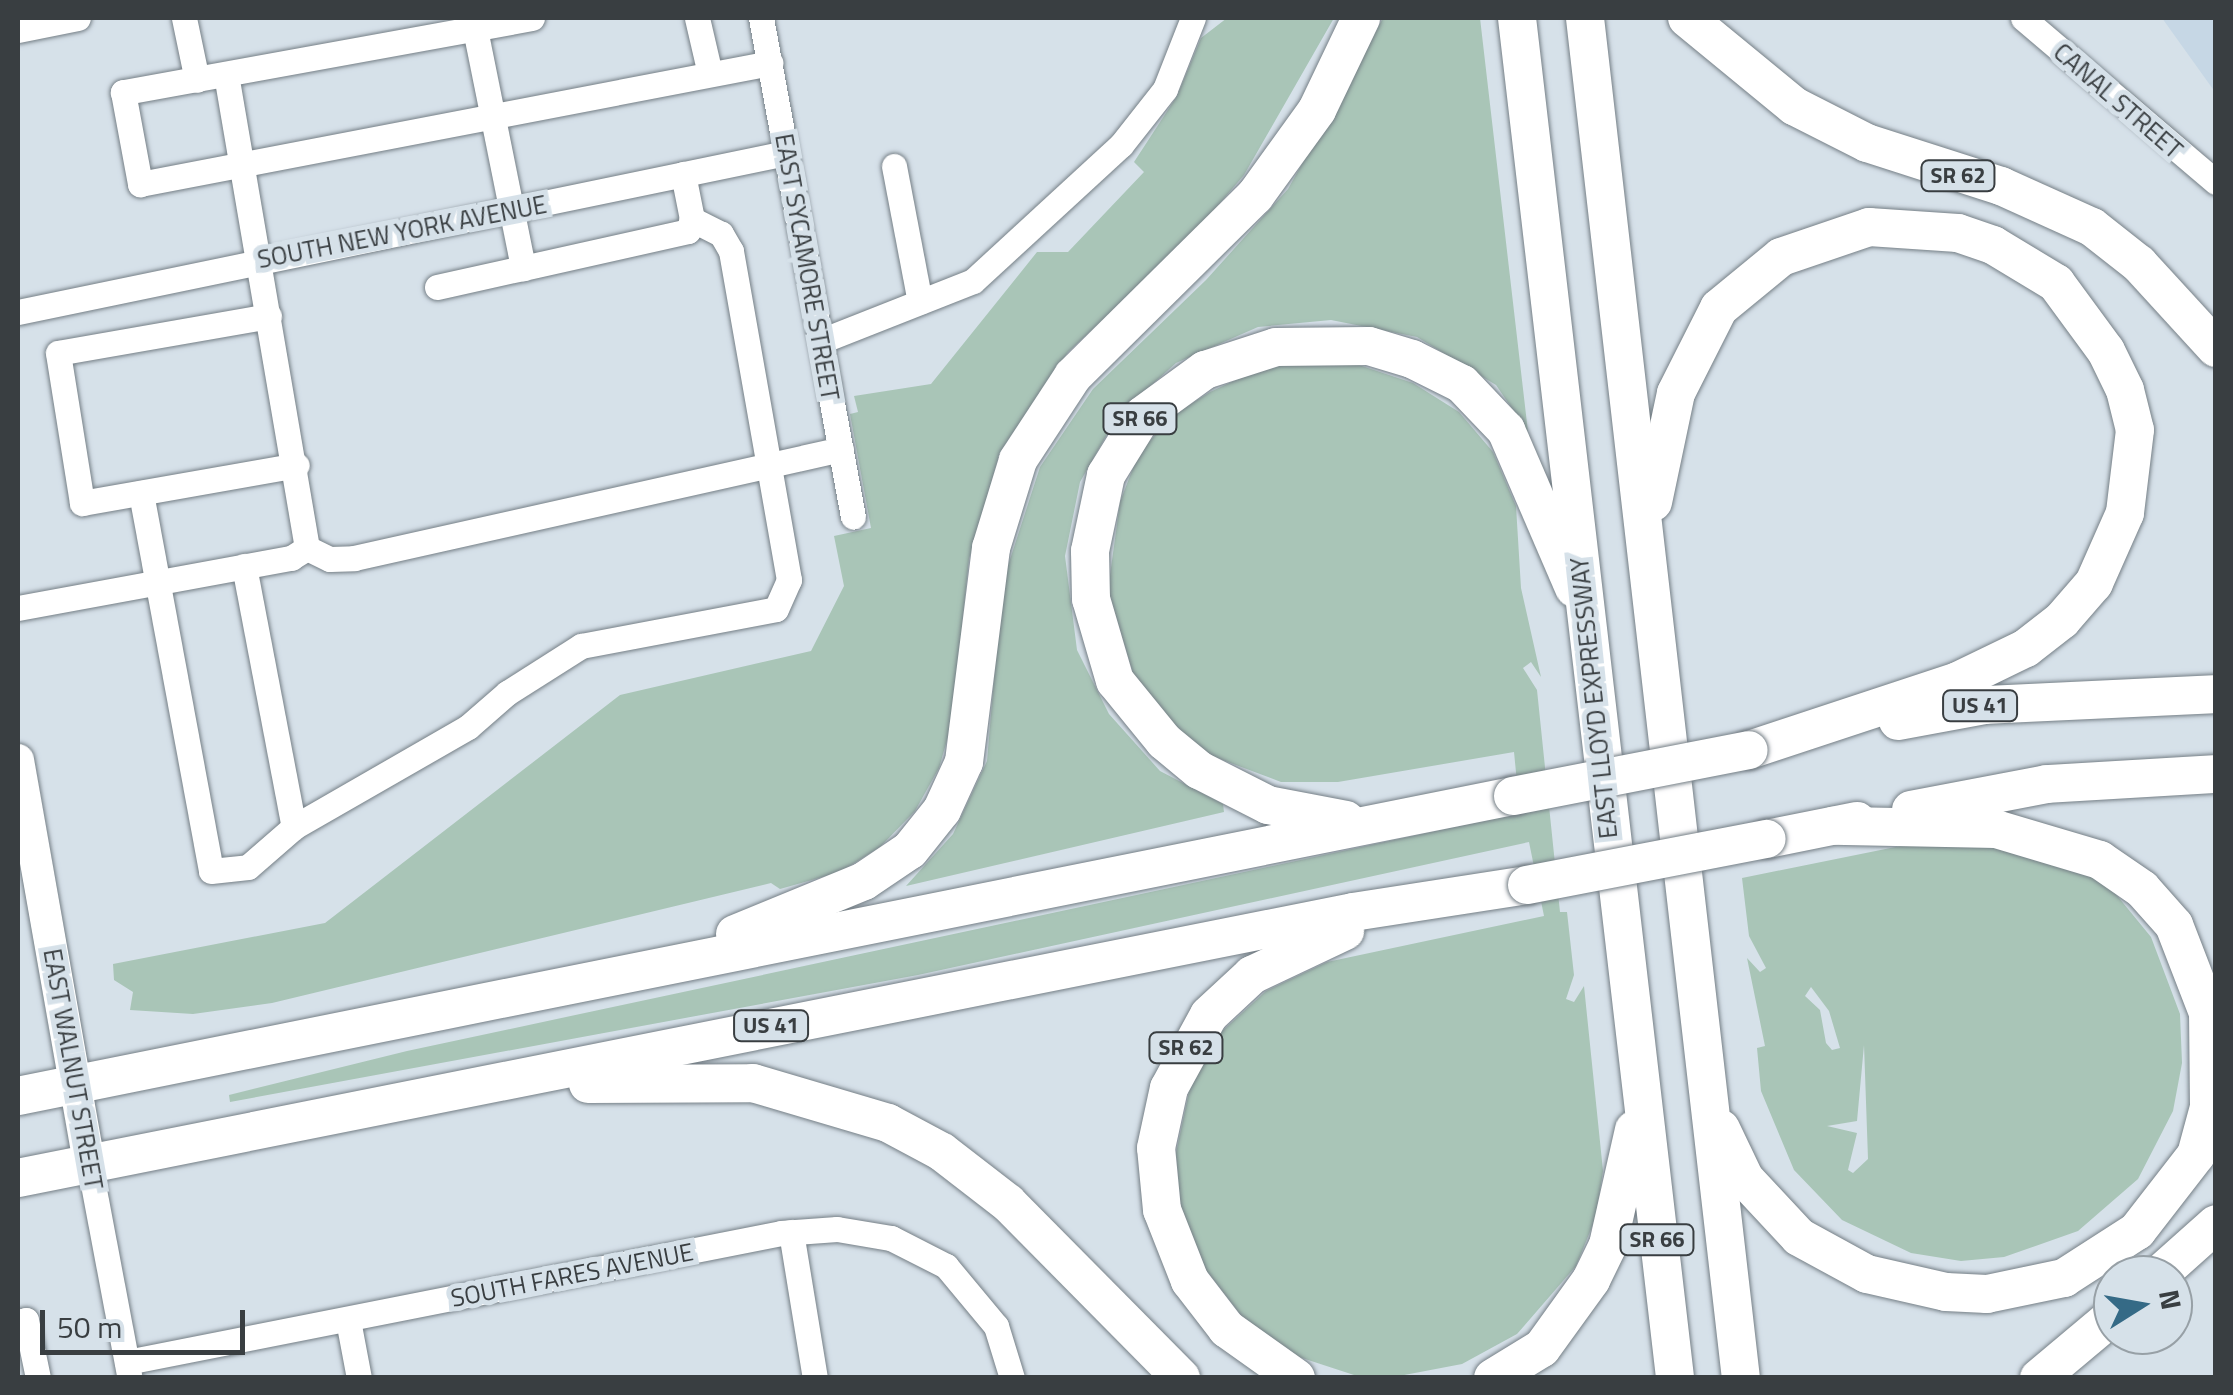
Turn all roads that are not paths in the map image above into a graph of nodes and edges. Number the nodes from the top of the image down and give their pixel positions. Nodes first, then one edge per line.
1 (78, 18) edge
2 (184, 18) edge
3 (532, 18) edge
4 (697, 18) edge
5 (761, 18) edge
6 (1193, 18) edge
7 (1361, 18) edge
8 (1518, 18) edge
9 (1585, 18) edge
10 (1687, 18) edge
11 (2023, 18) edge
12 (475, 29) junction
13 (18, 30) edge
14 (770, 63) junction
15 (710, 74) junction
16 (226, 75) junction
17 (197, 80) junction
18 (494, 116) junction
19 (786, 153) junction
20 (242, 164) junction
21 (894, 166) dead end
22 (683, 174) junction
23 (2216, 182) edge
24 (514, 209) junction
25 (692, 219) junction
26 (259, 260) junction
27 (523, 268) junction
28 (437, 286) dead end
29 (920, 302) junction
30 (18, 312) edge
31 (269, 316) junction
32 (821, 342) junction
33 (2216, 348) edge
34 (841, 448) junction
35 (769, 463) junction
36 (296, 465) junction
37 (140, 493) junction
38 (853, 517) dead end
39 (1646, 534) junction
40 (307, 548) junction
41 (244, 566) junction
42 (156, 583) junction
43 (18, 608) edge
44 (1584, 608) junction
45 (2216, 694) edge
46 (1749, 750) junction
47 (2216, 774) edge
48 (19, 780) edge
49 (1399, 820) junction
50 (294, 826) junction
51 (1833, 826) junction
52 (1527, 885) junction
53 (607, 978) junction
54 (75, 1084) junction
55 (1706, 1085) junction
56 (18, 1096) edge
57 (1640, 1103) junction
58 (343, 1113) junction
59 (89, 1163) junction
60 (18, 1178) edge
61 (2216, 1224) edge
62 (791, 1232) junction
63 (2181, 1255) edge
64 (348, 1320) junction
65 (18, 1322) edge
66 (2093, 1333) edge
67 (128, 1370) edge
68 (38, 1378) edge
69 (359, 1378) edge
70 (815, 1378) edge
71 (1012, 1378) edge
72 (1181, 1378) edge
73 (1296, 1378) edge
74 (1494, 1378) edge
75 (1675, 1378) edge
76 (1741, 1378) edge
77 (2039, 1378) edge

1 - 13 street
2 - 17 street
3 - 12 street
4 - 15 street
5 - 14 street, EAST SYCAMORE STREET
6 - 29 street
7 - 53 highway
8 - 44 highway, EAST LLOYD EXPRESSWAY
9 - 39 highway
10 - 33 highway, SR 62
11 - 23 street, CANAL STREET
12 - 16 street
12 - 18 street
14 - 15 street
14 - 19 street, EAST SYCAMORE STREET
15 - 18 street
16 - 17 street
16 - 20 street
17 - 20 street
18 - 20 street
18 - 24 street
19 - 22 street, SOUTH NEW YORK AVENUE
19 - 32 street, EAST SYCAMORE STREET
20 - 26 street
21 - 29 street
22 - 24 street, SOUTH NEW YORK AVENUE
22 - 25 street
24 - 26 street, SOUTH NEW YORK AVENUE
24 - 27 street
25 - 27 street
25 - 35 street
26 - 30 street, SOUTH NEW YORK AVENUE
26 - 31 street
27 - 28 street
29 - 32 street
31 - 36 street
31 - 37 street
32 - 34 street, EAST SYCAMORE STREET
34 - 35 street
34 - 38 street, EAST SYCAMORE STREET
35 - 40 street
35 - 50 street
36 - 37 street
36 - 40 street
37 - 42 street
39 - 46 highway
39 - 55 highway
40 - 41 street
41 - 42 street
41 - 50 street
42 - 43 street
42 - 50 street
44 - 49 highway, SR 66
44 - 57 highway, EAST LLOYD EXPRESSWAY
45 - 46 highway, US 41
46 - 49 highway, US 41, bridge
47 - 51 highway, US 41
48 - 54 main road, EAST WALNUT STREET
49 - 53 highway, US 41
51 - 52 highway, US 41, bridge
51 - 55 highway
52 - 58 highway, US 41
52 - 73 highway, SR 62
53 - 54 highway, US 41
54 - 56 highway, US 41
54 - 59 main road, EAST WALNUT STREET
55 - 76 highway
57 - 74 highway
57 - 75 highway, EAST LLOYD EXPRESSWAY / SR 66
58 - 59 highway, US 41
58 - 72 highway
59 - 60 highway, US 41
59 - 67 street, EAST WALNUT STREET
61 - 63 highway
62 - 64 street, SOUTH FARES AVENUE
62 - 70 street
62 - 71 street, SOUTH FARES AVENUE
64 - 67 street, SOUTH FARES AVENUE
64 - 69 street
65 - 68 street
66 - 77 highway

